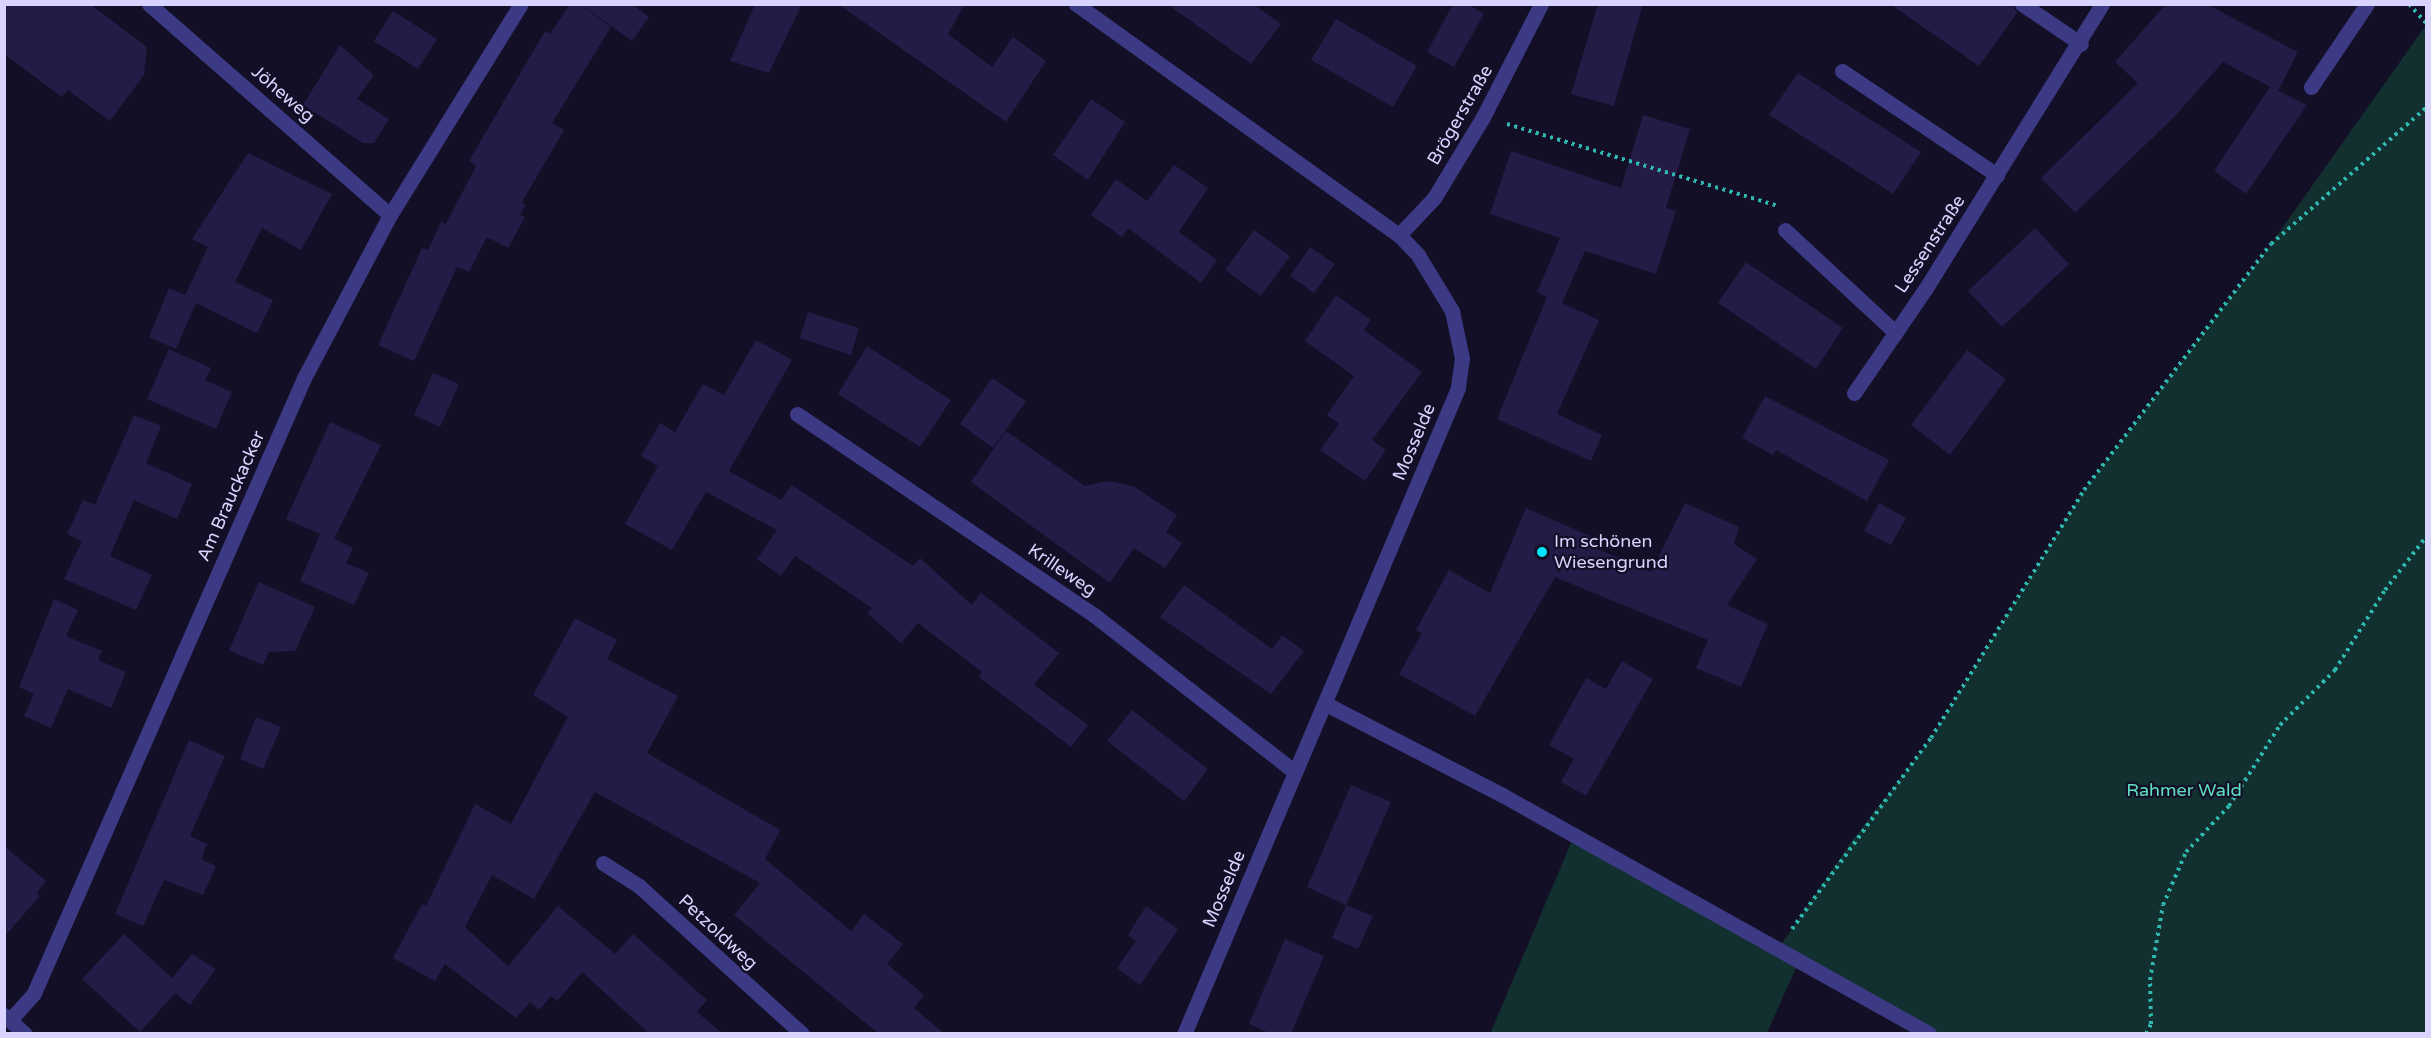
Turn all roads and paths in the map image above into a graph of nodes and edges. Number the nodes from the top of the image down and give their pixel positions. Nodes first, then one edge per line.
1 (149, 4) edge
2 (521, 4) edge
3 (1076, 4) edge
4 (1541, 4) edge
5 (2022, 4) edge
6 (2102, 4) edge
7 (2367, 4) edge
8 (2409, 4) edge
9 (2427, 23) edge
10 (2081, 44) junction
11 (1842, 71) dead end
12 (2311, 87) dead end
13 (2427, 108) edge
14 (1483, 117) junction
15 (1997, 175) junction
16 (390, 215) junction
17 (1785, 230) joint
18 (1399, 235) junction
19 (1896, 333) junction
20 (1854, 393) dead end
21 (797, 414) dead end
22 (2427, 537) edge
23 (1326, 704) junction
24 (1295, 772) junction
25 (603, 863) dead end
26 (1778, 949) junction
27 (7, 1017) edge
28 (25, 1034) edge
29 (802, 1034) edge
30 (1184, 1034) edge
31 (1929, 1034) edge
32 (2146, 1034) edge

1 - 16 street, Jöheweg
2 - 16 street, Am Brauckacker
3 - 18 street, Mosselde
4 - 14 street, Brögerstraße
5 - 10 street
6 - 10 street, Lessenstraße
7 - 12 street
8 - 9 path
10 - 15 street, Lessenstraße
11 - 15 street
13 - 26 path
14 - 17 path
14 - 18 street, Brögerstraße
15 - 19 street, Lessenstraße
16 - 27 street, Am Brauckacker
17 - 19 street
18 - 23 street, Mosselde
19 - 20 street, Lessenstraße
21 - 24 street, Krilleweg
22 - 32 path
23 - 24 street, Mosselde
23 - 26 street
24 - 30 street, Mosselde
25 - 29 street, Petzoldweg
26 - 31 street
27 - 28 street

